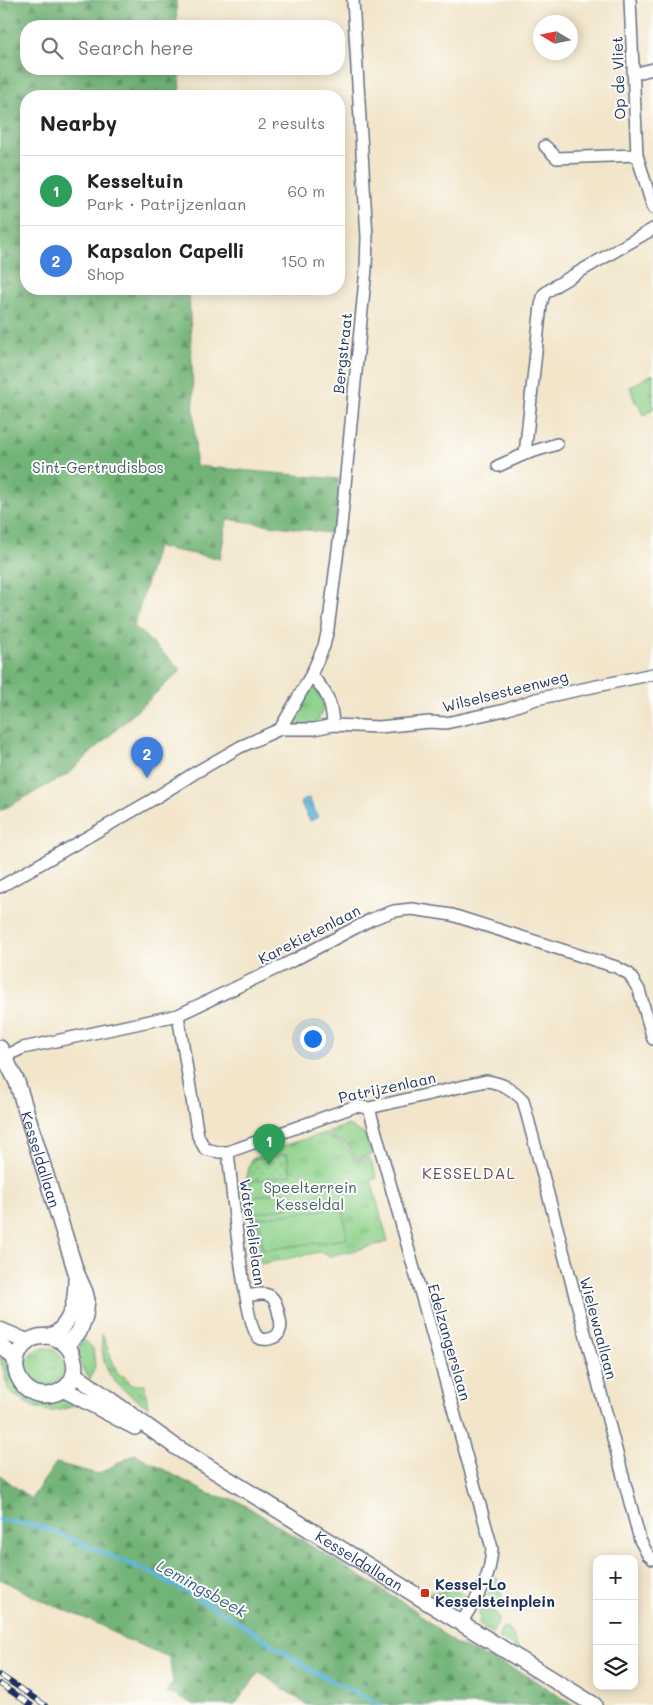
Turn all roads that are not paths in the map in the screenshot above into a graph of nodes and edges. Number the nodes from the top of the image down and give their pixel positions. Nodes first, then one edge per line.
1 (353, 0) edge
2 (630, 0) edge
3 (653, 69) edge
4 (633, 74) junction
5 (545, 146) dead end
6 (637, 155) junction
7 (653, 208) edge
8 (653, 229) edge
9 (557, 444) dead end
10 (525, 454) junction
11 (498, 466) dead end
12 (653, 674) edge
13 (311, 675) junction
14 (333, 725) junction
15 (280, 730) junction
16 (0, 887) edge
17 (178, 1015) junction
18 (653, 1039) edge
19 (2, 1052) edge
20 (523, 1100) joint
21 (369, 1108) junction
22 (228, 1152) junction
23 (76, 1272) junction
24 (247, 1296) dead end
25 (0, 1330) edge
26 (48, 1336) junction
27 (28, 1342) junction
28 (0, 1345) edge
29 (66, 1345) junction
30 (16, 1362) junction
31 (74, 1374) junction
32 (64, 1389) junction
33 (176, 1447) junction
34 (653, 1559) edge
35 (461, 1623) junction
36 (594, 1705) edge

1 - 13 street, Bergstraat
2 - 4 street, Op de Vliet
3 - 4 street
4 - 6 street, Op de Vliet
5 - 6 street
6 - 7 street, Op de Vliet
8 - 10 street
9 - 10 street
10 - 11 street
12 - 14 street, Wilselsesteenweg
13 - 14 street
13 - 15 street
14 - 15 street, Wilselsesteenweg
15 - 16 street, Wilselsesteenweg
17 - 18 street, Karekietenlaan
17 - 19 street, Karekietenlaan
17 - 22 street
19 - 23 street, Kesseldallaan
20 - 21 street, Patrijzenlaan
20 - 34 street, Wielewaallaan
21 - 22 street, Patrijzenlaan
21 - 35 street, Edelzangerslaan
22 - 24 street, Waterlelielaan
23 - 26 street, Kesseldallaan
23 - 29 street, Kesseldallaan
25 - 27 street
26 - 27 street, Kesseldallaan
26 - 29 street
27 - 30 street
28 - 30 street
29 - 31 street
30 - 32 street
31 - 32 street
31 - 33 street, Kesseldallaan
32 - 33 street, Kesseldallaan
33 - 35 street, Kesseldallaan
35 - 36 street, Kesseldallaan

